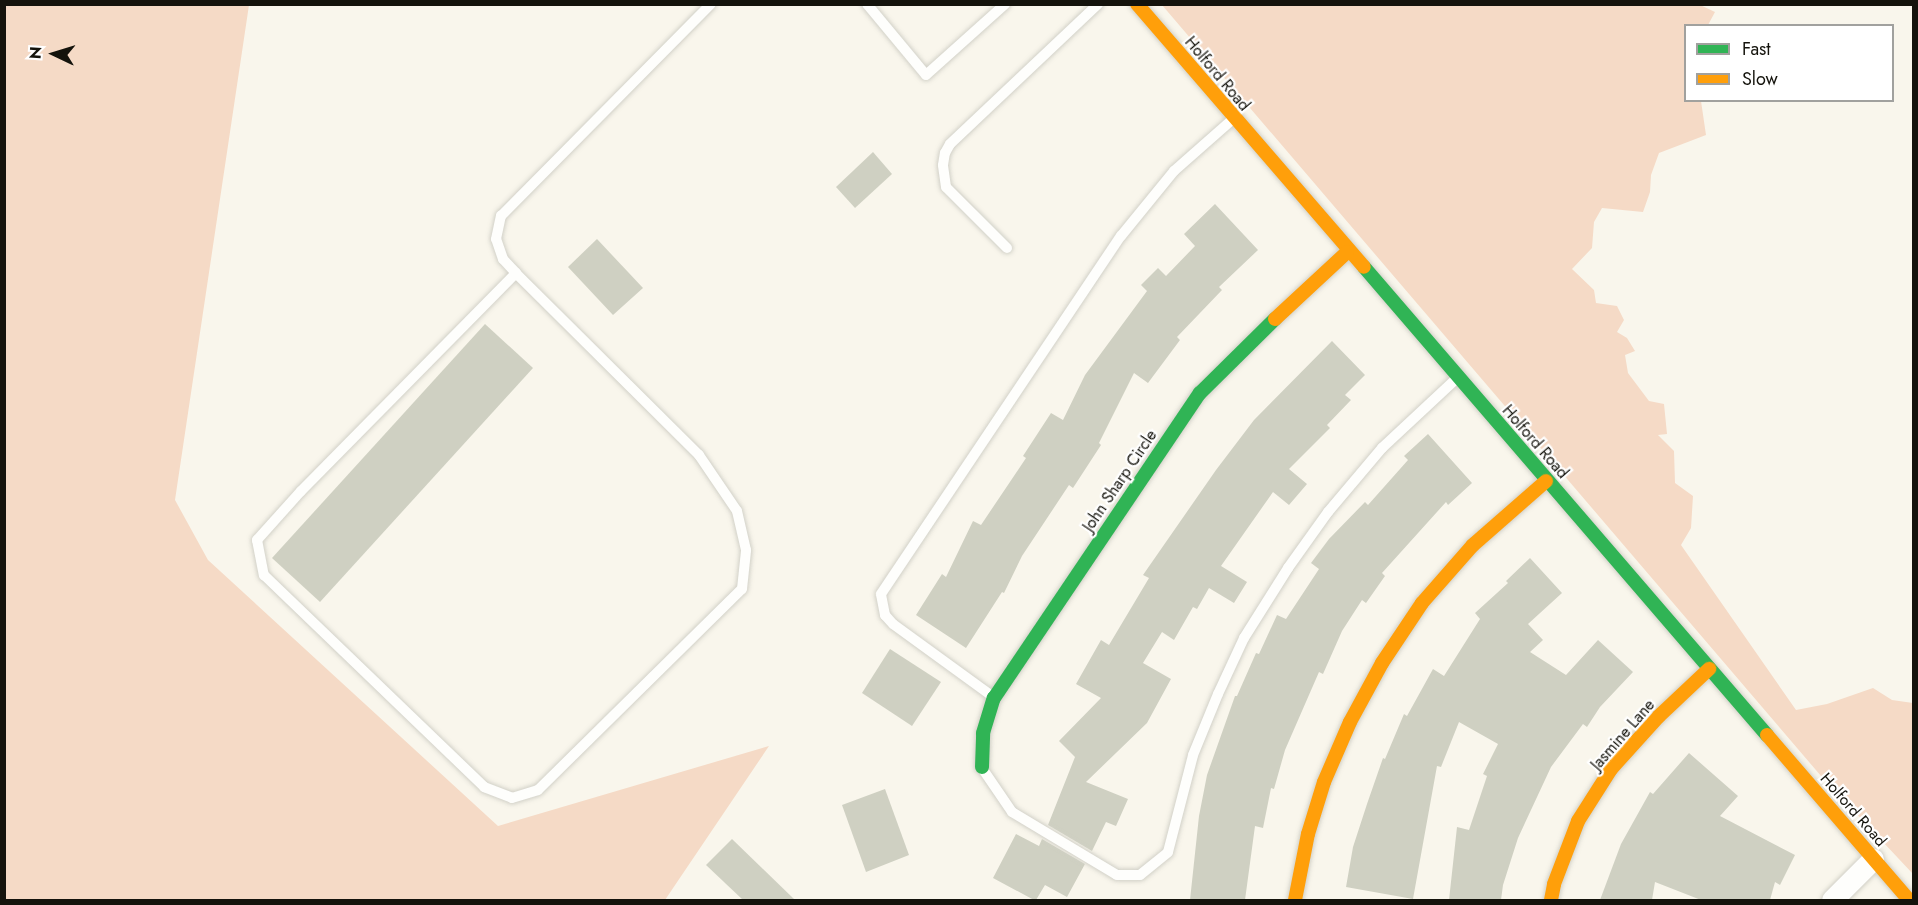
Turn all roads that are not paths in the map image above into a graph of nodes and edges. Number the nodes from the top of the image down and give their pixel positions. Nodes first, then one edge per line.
1 (711, 4) edge
2 (867, 4) edge
3 (1005, 4) edge
4 (1098, 4) edge
5 (1137, 4) edge
6 (1233, 119) junction
7 (1006, 248) dead end
8 (1347, 252) junction
9 (516, 273) junction
10 (1458, 378) junction
11 (1546, 481) junction
12 (1709, 669) junction
13 (994, 698) junction
14 (982, 768) joint
15 (1873, 859) junction
16 (1296, 900) edge
17 (1551, 900) edge
18 (1832, 900) edge
19 (1909, 900) edge

1 - 9 lane
2 - 3 lane
4 - 7 lane
5 - 6 street, Holford Road
6 - 8 street, Holford Road
6 - 13 lane
8 - 10 street, Holford Road
8 - 13 street, John Sharp Circle
9 - 9 lane
10 - 11 street, Holford Road
10 - 14 lane
11 - 12 street, Holford Road
11 - 16 street
12 - 15 street, Holford Road
12 - 17 street, Jasmine Lane
13 - 14 street, John Sharp Circle
15 - 18 street
15 - 19 street, Holford Road

